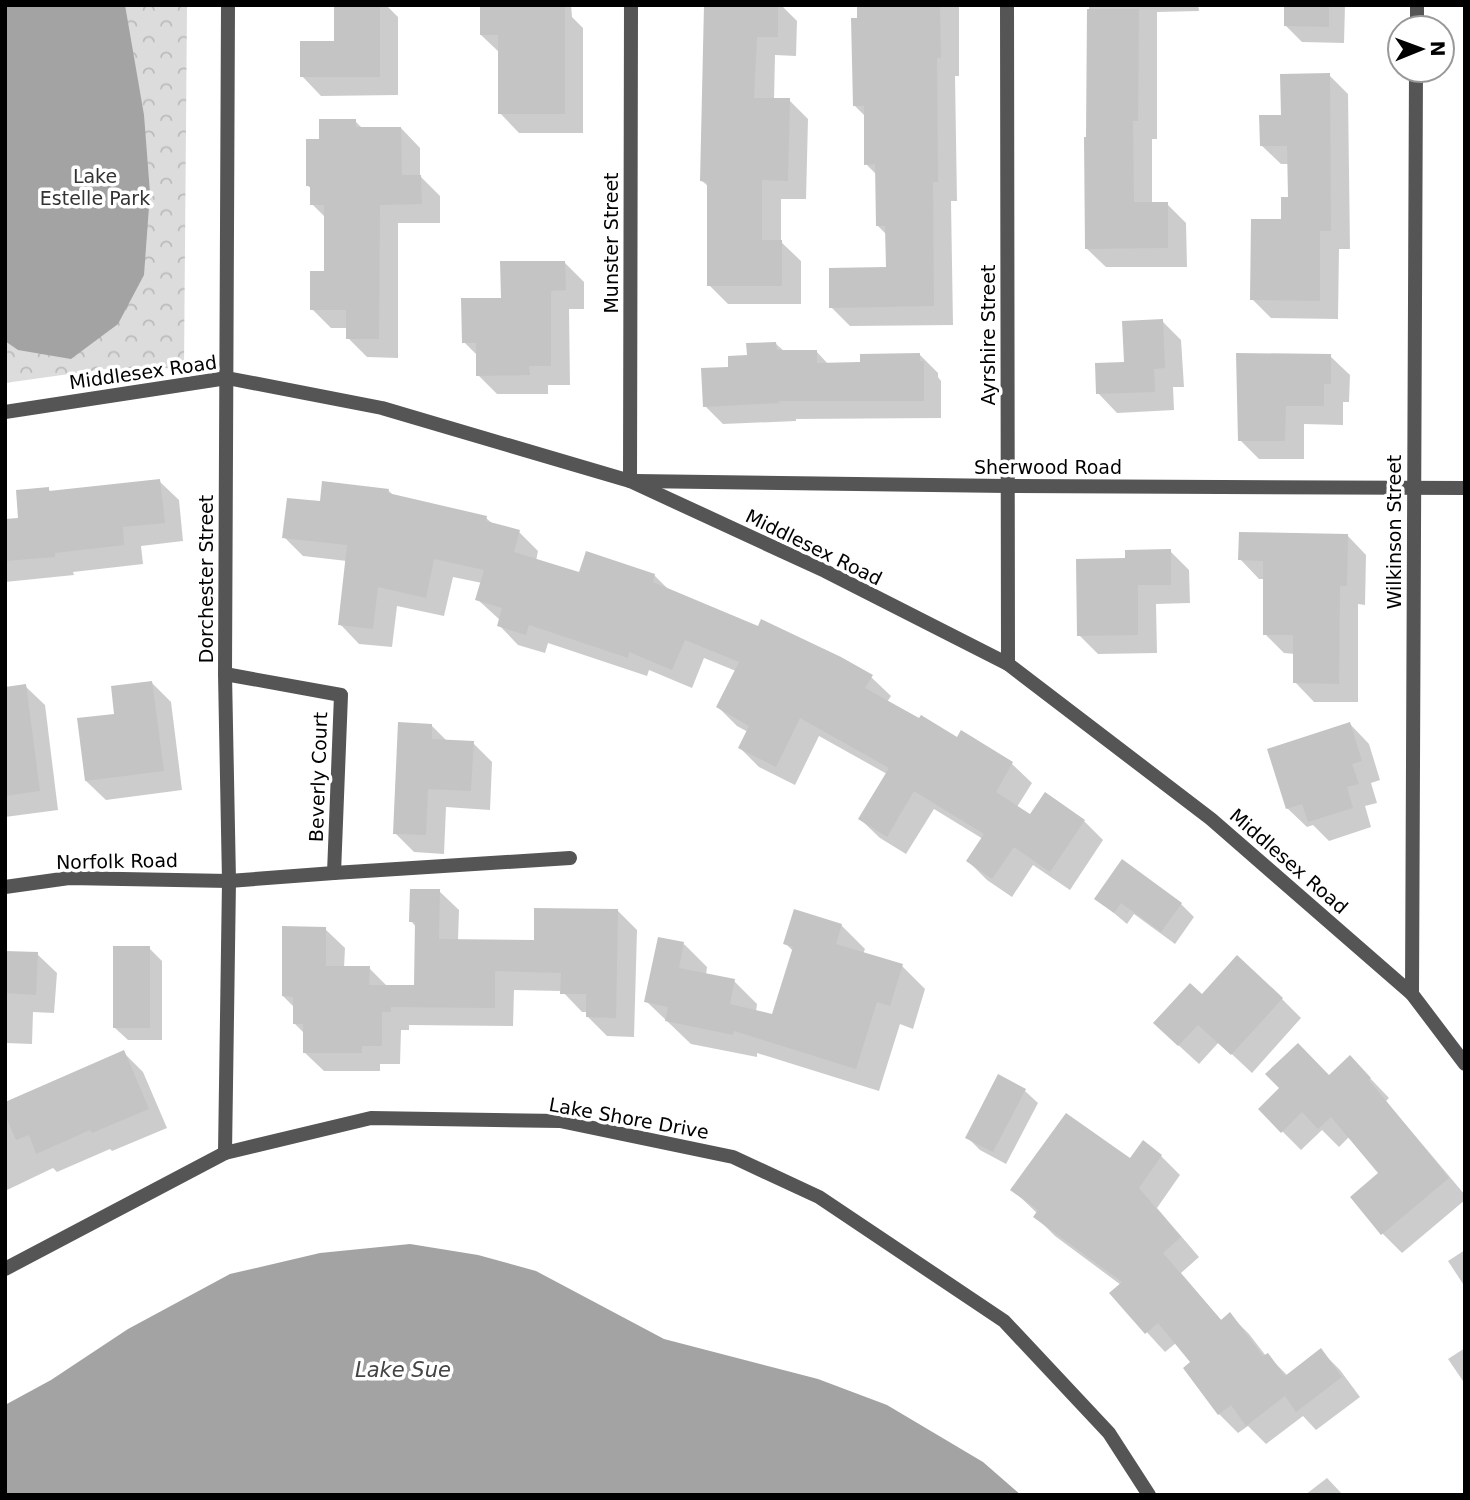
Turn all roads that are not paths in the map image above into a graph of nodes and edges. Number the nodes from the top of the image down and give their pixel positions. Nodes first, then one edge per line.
1 (228, 5) edge
2 (631, 5) edge
3 (1007, 5) edge
4 (1416, 84) edge
5 (227, 378) junction
6 (5, 412) edge
7 (630, 481) junction
8 (1007, 486) junction
9 (1414, 488) junction
10 (1465, 488) edge
11 (1008, 664) junction
12 (225, 674) junction
13 (570, 858) dead end
14 (334, 873) junction
15 (229, 881) junction
16 (5, 887) edge
17 (1412, 994) junction
18 (1465, 1065) edge
19 (225, 1153) junction
20 (5, 1269) edge
21 (1149, 1495) edge

1 - 5 street, Dorchester Street
2 - 7 street, Munster Street
3 - 8 street, Ayrshire Street
4 - 9 street, Wilkinson Street
5 - 6 street, Middlesex Road
5 - 7 street, Middlesex Road
5 - 12 street, Dorchester Street
7 - 8 street, Sherwood Road
7 - 11 street, Middlesex Road
8 - 9 street, Sherwood Road
8 - 11 street, Ayrshire Street
9 - 10 street, Sherwood Road
9 - 17 street, Wilkinson Street
11 - 17 street, Middlesex Road
12 - 14 street, Beverly Court
12 - 15 street, Dorchester Street
13 - 14 street
14 - 15 street
15 - 16 street, Norfolk Road
15 - 19 street, Dorchester Street
17 - 18 street, Middlesex Road
19 - 20 street, Lake Shore Drive
19 - 21 street, Lake Shore Drive

